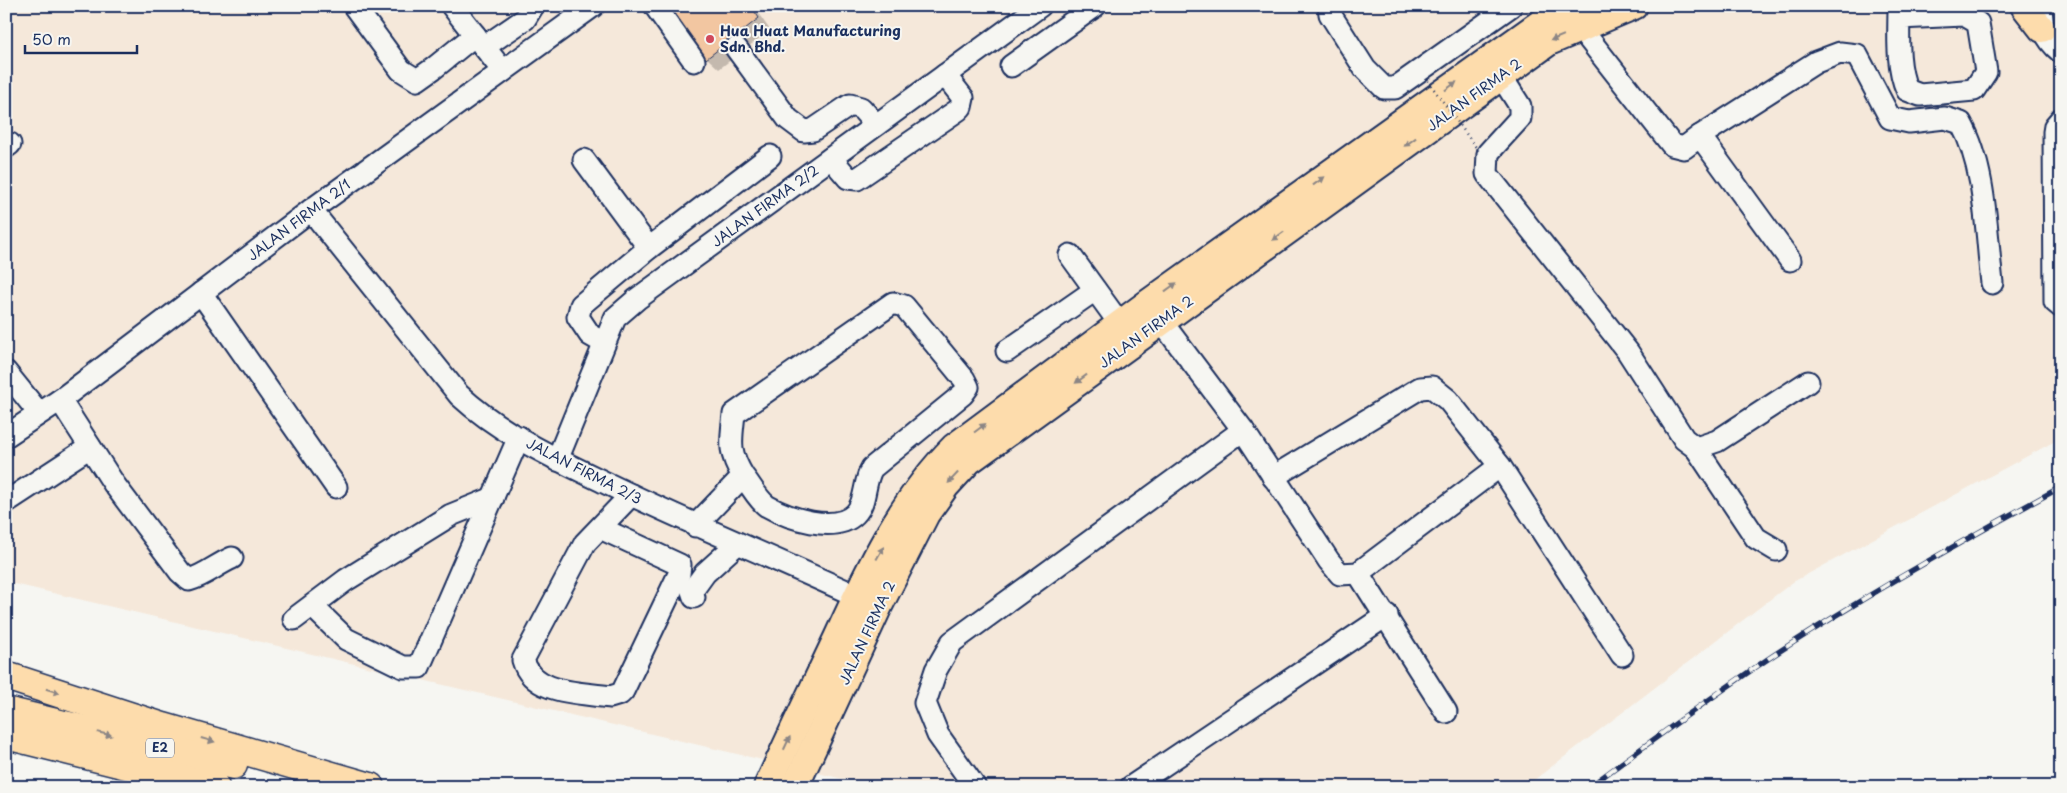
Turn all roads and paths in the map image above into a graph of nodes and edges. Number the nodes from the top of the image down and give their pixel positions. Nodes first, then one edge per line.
1 (354, 6) edge
2 (452, 6) edge
3 (533, 6) edge
4 (594, 6) edge
5 (655, 6) edge
6 (1040, 6) edge
7 (1095, 6) edge
8 (1329, 6) edge
9 (1511, 6) edge
10 (1634, 6) edge
11 (2024, 6) edge
12 (1899, 12) edge
13 (1570, 14) edge
14 (2041, 18) edge
15 (479, 41) junction
16 (736, 48) dead end
17 (2061, 52) edge
18 (694, 61) dead end
19 (1011, 66) dead end
20 (503, 71) junction
21 (946, 75) junction
22 (1501, 76) junction
23 (1428, 81) dead end
24 (2061, 119) edge
25 (876, 125) junction
26 (1700, 136) junction
27 (1480, 153) dead end
28 (770, 156) dead end
29 (832, 158) junction
30 (584, 160) dead end
31 (311, 210) junction
32 (2058, 215) edge
33 (649, 248) junction
34 (1070, 255) dead end
35 (1790, 260) dead end
36 (1992, 283) dead end
37 (1095, 290) junction
38 (202, 293) junction
39 (2061, 307) edge
40 (1154, 312) junction
41 (1120, 324) junction
42 (604, 343) junction
43 (1007, 351) dead end
44 (6, 372) edge
45 (1808, 382) dead end
46 (60, 400) junction
47 (39, 413) junction
48 (1243, 430) junction
49 (6, 436) edge
50 (519, 437) junction
51 (90, 447) junction
52 (1696, 448) junction
53 (557, 460) junction
54 (1500, 466) junction
55 (743, 476) junction
56 (1273, 476) junction
57 (336, 487) dead end
58 (631, 495) junction
59 (493, 498) junction
60 (6, 502) edge
61 (695, 526) junction
62 (600, 528) junction
63 (737, 544) junction
64 (1776, 550) dead end
65 (232, 558) dead end
66 (1358, 573) junction
67 (694, 598) dead end
68 (868, 601) junction
69 (312, 606) junction
70 (1387, 615) junction
71 (294, 619) dead end
72 (1622, 654) dead end
73 (6, 676) edge
74 (6, 711) edge
75 (1446, 712) dead end
76 (6, 735) edge
77 (215, 787) edge
78 (314, 787) edge
79 (370, 787) edge
80 (767, 787) edge
81 (795, 787) edge
82 (975, 787) edge
83 (1131, 787) edge

1 - 15 street
2 - 15 street
3 - 15 street
4 - 20 street, JALAN FIRMA 2/1
5 - 18 street
6 - 21 street, JALAN FIRMA 2/2
7 - 19 street
8 - 9 street
10 - 13 main road, JALAN FIRMA 2
11 - 14 main road
12 - 12 street
13 -> 22 main road, JALAN FIRMA 2
13 - 26 street
40 -> 13 main road, JALAN FIRMA 2
14 - 17 street
15 - 20 street
16 - 25 street
20 - 31 street, JALAN FIRMA 2/1
21 - 25 street, JALAN FIRMA 2/2
21 - 29 street
22 -> 40 main road, JALAN FIRMA 2
22 - 52 street
23 - 27 path, bridge
24 - 32 street
25 - 29 street, JALAN FIRMA 2/2
26 - 35 street
26 - 36 street
28 - 33 street
29 - 42 street, JALAN FIRMA 2/2
30 - 33 street
31 - 38 street, JALAN FIRMA 2/1
31 - 50 street, JALAN FIRMA 2/3
32 - 39 street
33 - 42 street
34 - 37 street
37 - 41 street
37 - 43 street
38 - 46 street, JALAN FIRMA 2/1
38 - 57 street
40 - 41 main road, JALAN FIRMA 2
40 - 48 street
40 -> 68 main road, JALAN FIRMA 2
68 -> 41 main road, JALAN FIRMA 2
42 - 53 street, JALAN FIRMA 2/2
44 - 47 street
45 - 52 street
46 - 47 street, JALAN FIRMA 2/1
46 - 51 street
47 - 49 street, JALAN FIRMA 2/1
48 - 56 street
48 - 82 street
50 - 53 street, JALAN FIRMA 2/3
50 - 59 street
51 - 60 street
51 - 65 street
52 - 64 street
53 - 58 street, JALAN FIRMA 2/3
54 - 56 street
54 - 66 street
54 - 72 street
55 - 55 street
55 - 61 street
56 - 66 street
58 - 61 street, JALAN FIRMA 2/3
58 - 62 street
59 - 69 street
59 - 69 street
61 - 63 street, JALAN FIRMA 2/3
62 - 62 street
63 - 67 street
63 - 68 street, JALAN FIRMA 2/3
66 - 70 street
80 -> 68 main road, JALAN FIRMA 2
68 - 81 main road, JALAN FIRMA 2
69 - 71 street
70 - 75 street
70 - 83 street
73 -> 79 highway
74 -> 78 highway, E2
76 - 77 highway, E2

